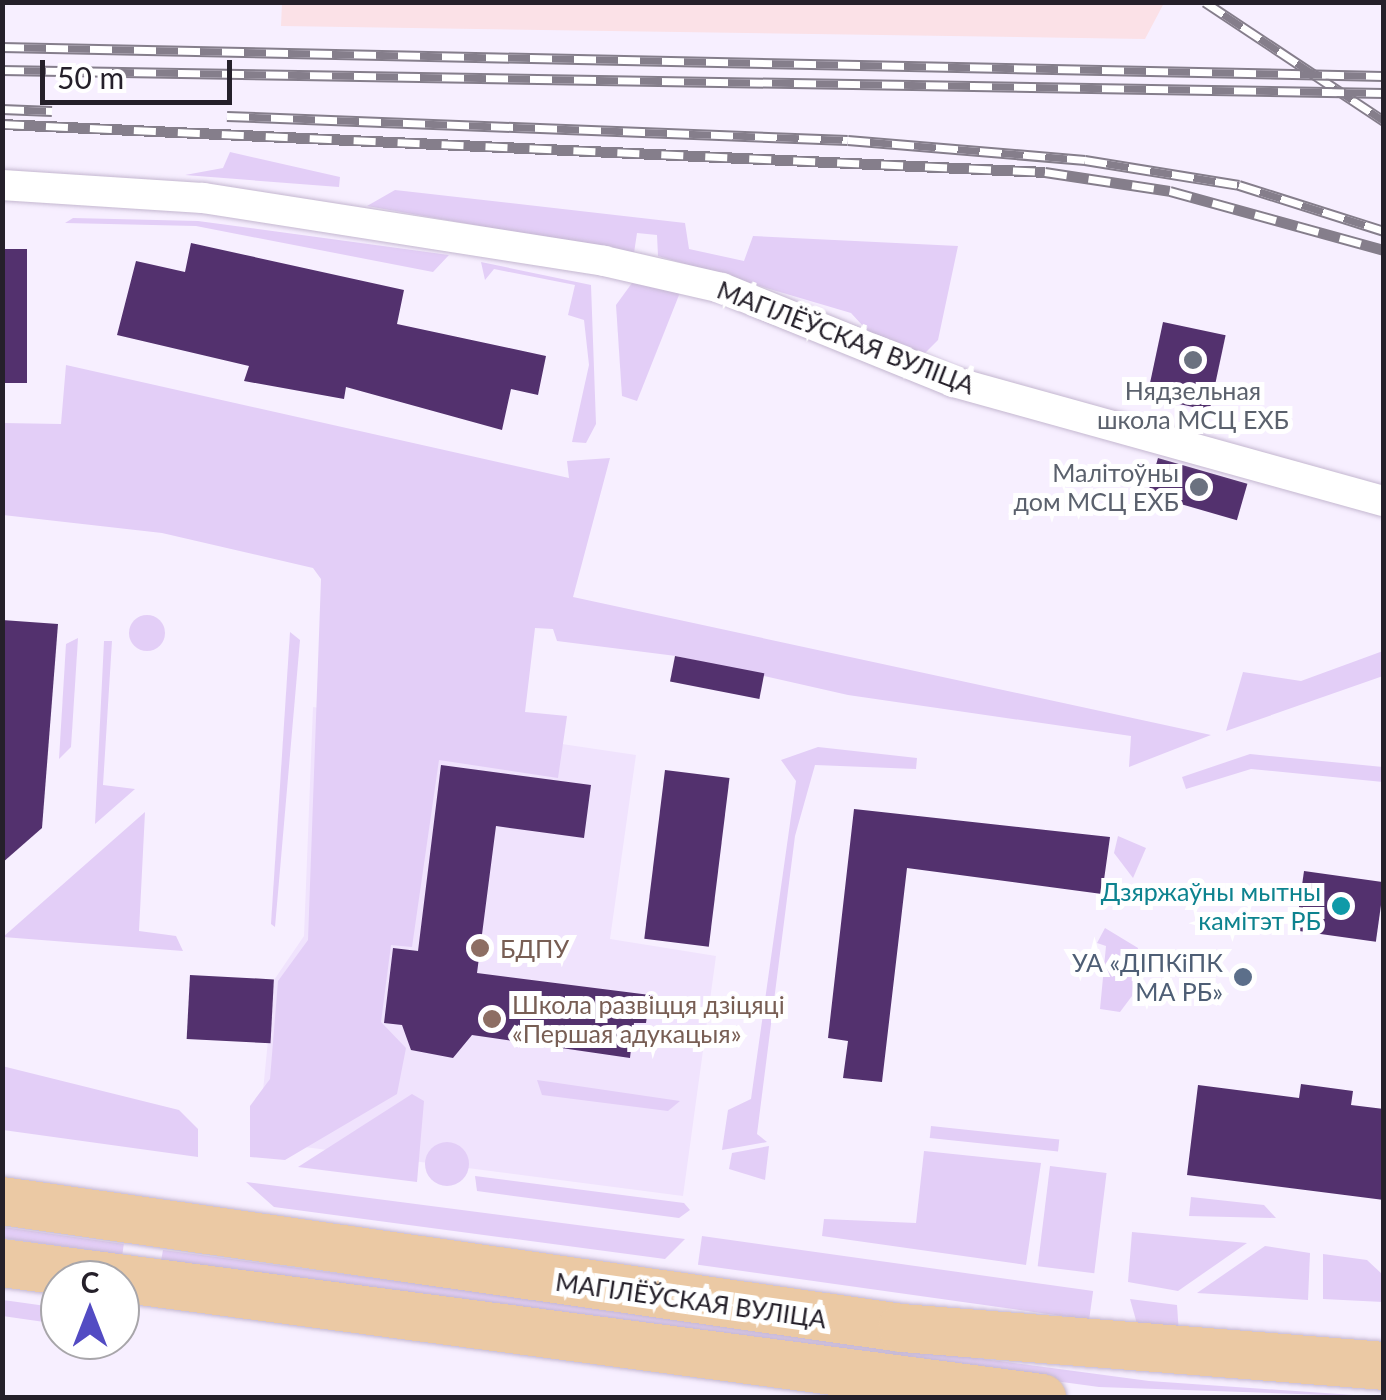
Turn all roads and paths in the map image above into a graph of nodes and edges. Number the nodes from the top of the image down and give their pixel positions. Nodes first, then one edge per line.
1 (2, 185) edge
2 (1384, 501) edge
3 (2, 1201) edge
4 (2, 1264) edge
5 (1384, 1366) edge
6 (1042, 1398) edge

1 - 2 street, МАГІЛЁЎСКАЯ ВУЛІЦА
3 - 5 main road, МАГІЛЁЎСКАЯ ВУЛІЦА
4 - 6 main road, МАГІЛЁЎСКАЯ ВУЛІЦА

